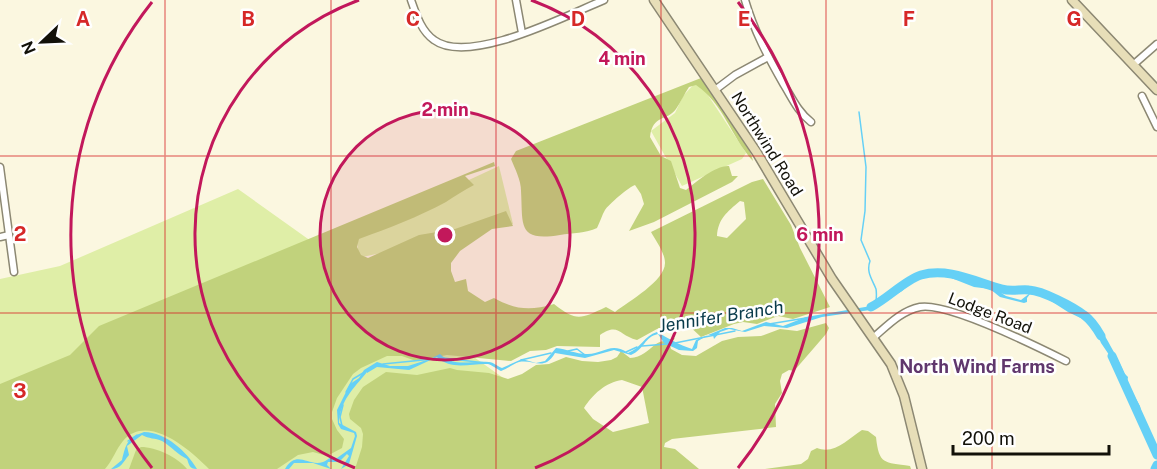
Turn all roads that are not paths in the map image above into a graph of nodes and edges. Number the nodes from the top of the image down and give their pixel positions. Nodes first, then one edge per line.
1 (411, 0) edge
2 (516, 0) edge
3 (604, 0) edge
4 (654, 0) edge
5 (745, 0) edge
6 (1072, 0) edge
7 (522, 33) junction
8 (1157, 44) edge
9 (768, 57) junction
10 (1133, 65) junction
11 (715, 90) junction
12 (1157, 90) edge
13 (1142, 96) dead end
14 (811, 122) dead end
15 (1157, 127) edge
16 (0, 167) edge
17 (9, 235) junction
18 (0, 237) edge
19 (14, 272) dead end
20 (874, 337) junction
21 (1066, 361) dead end
22 (922, 469) edge

1 - 7 street
2 - 7 street
3 - 7 street
4 - 11 street, Northwind Road
5 - 9 street
6 - 10 street
8 - 10 street
9 - 11 street
9 - 14 street
10 - 12 street
11 - 20 street, Northwind Road
13 - 15 street
16 - 17 street
17 - 18 street
17 - 19 street
20 - 21 street, Lodge Road
20 - 22 street, Northwind Road

